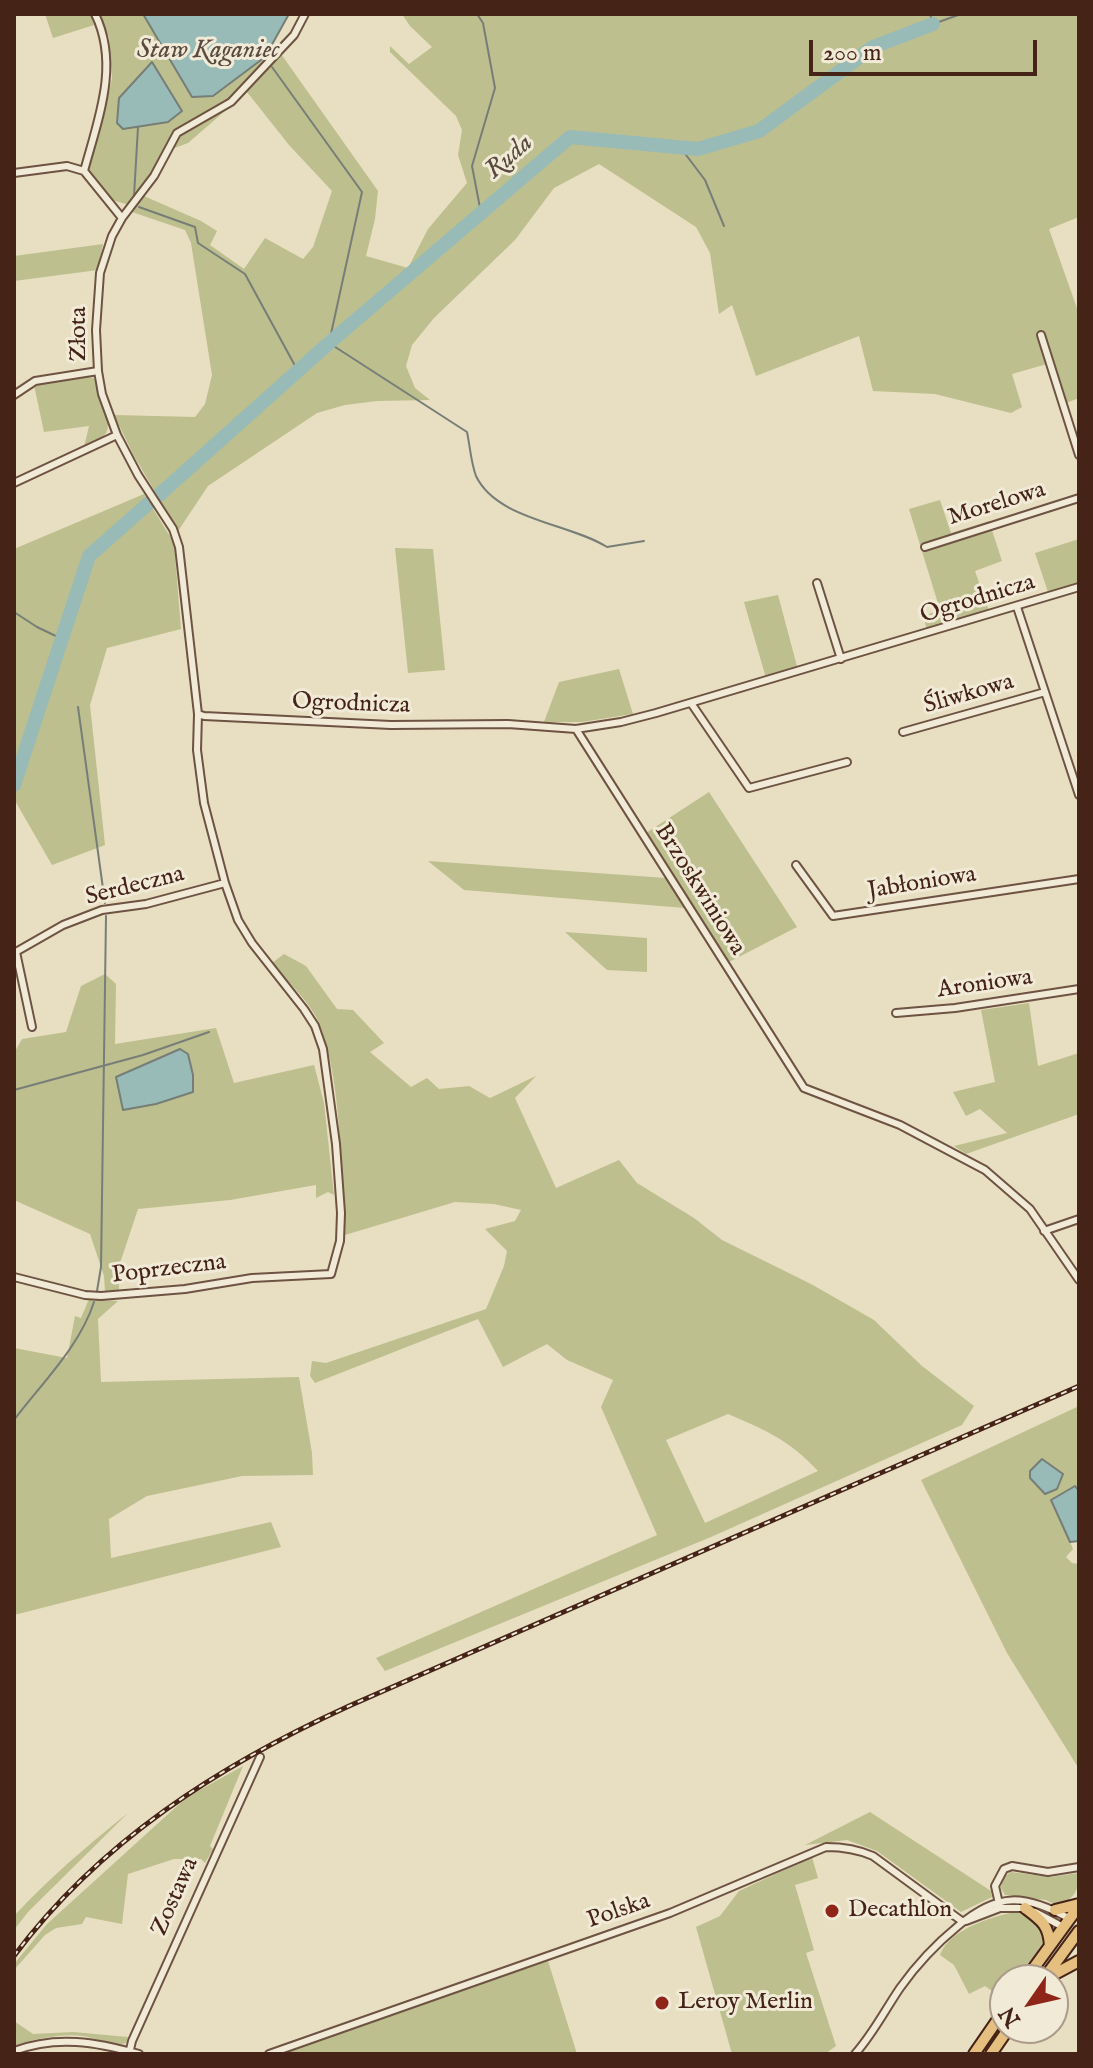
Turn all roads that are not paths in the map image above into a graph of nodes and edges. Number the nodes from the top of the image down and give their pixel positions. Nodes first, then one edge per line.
1 (95, 14) edge
2 (305, 14) edge
3 (84, 171) junction
4 (14, 173) edge
5 (122, 218) junction
6 (1041, 335) dead end
7 (98, 371) junction
8 (14, 395) edge
9 (117, 435) junction
10 (1079, 455) edge
11 (14, 483) edge
12 (1079, 498) edge
13 (925, 547) dead end
14 (817, 583) dead end
15 (1079, 587) edge
16 (1017, 607) junction
17 (841, 659) junction
18 (1045, 692) junction
19 (691, 703) junction
20 (198, 714) junction
21 (576, 729) junction
22 (903, 732) dead end
23 (847, 762) dead end
24 (1079, 795) edge
25 (796, 865) dead end
26 (1079, 879) edge
27 (225, 883) junction
28 (15, 952) edge
29 (1079, 989) edge
30 (896, 1013) dead end
31 (32, 1027) dead end
32 (1079, 1219) edge
33 (1044, 1231) junction
34 (14, 1277) edge
35 (1079, 1280) edge
36 (260, 1757) dead end
37 (1079, 1867) edge
38 (999, 1904) junction
39 (1079, 1905) edge
40 (1025, 1908) junction
41 (1055, 1910) junction
42 (963, 1922) junction
43 (1067, 1923) junction
44 (1079, 1931) edge
45 (1050, 1946) junction
46 (1037, 1964) edge
47 (1055, 1964) edge
48 (989, 2032) edge
49 (14, 2051) edge
50 (129, 2053) edge
51 (139, 2054) edge
52 (269, 2054) edge
53 (855, 2054) edge
54 (974, 2054) edge

1 - 3 street
2 - 5 street, Złota
3 - 4 street
3 - 5 street
5 - 7 street, Złota
6 - 10 street
7 - 8 street
7 - 9 street, Złota
9 - 11 street
9 - 20 street, Złota
12 - 13 street, Morelowa
14 - 17 street
15 - 16 street, Ogrodnicza
16 - 17 street, Ogrodnicza
16 - 18 street
17 - 19 street, Ogrodnicza
18 - 22 street, Śliwkowa
18 - 24 street
19 - 21 street, Ogrodnicza
19 - 23 street
20 - 21 street, Ogrodnicza
20 - 27 street
21 - 33 street, Brzoskwiniowa
25 - 26 street, Jabłoniowa
27 - 28 street, Serdeczna
27 - 34 street, Poprzeczna
28 - 31 street
29 - 30 street, Aroniowa
32 - 33 street
33 - 35 street, Brzoskwiniowa
36 - 50 street, Zostawa
37 - 38 street
38 - 40 street
38 - 41 street
38 - 42 street
39 - 41 main road
39 - 43 main road
40 - 43 street
40 - 45 main road
41 - 43 street
42 - 52 street, Polska
42 - 53 street
43 - 45 main road
44 - 47 main road
45 - 46 main road
48 - 54 main road
49 - 50 street
50 - 51 street

